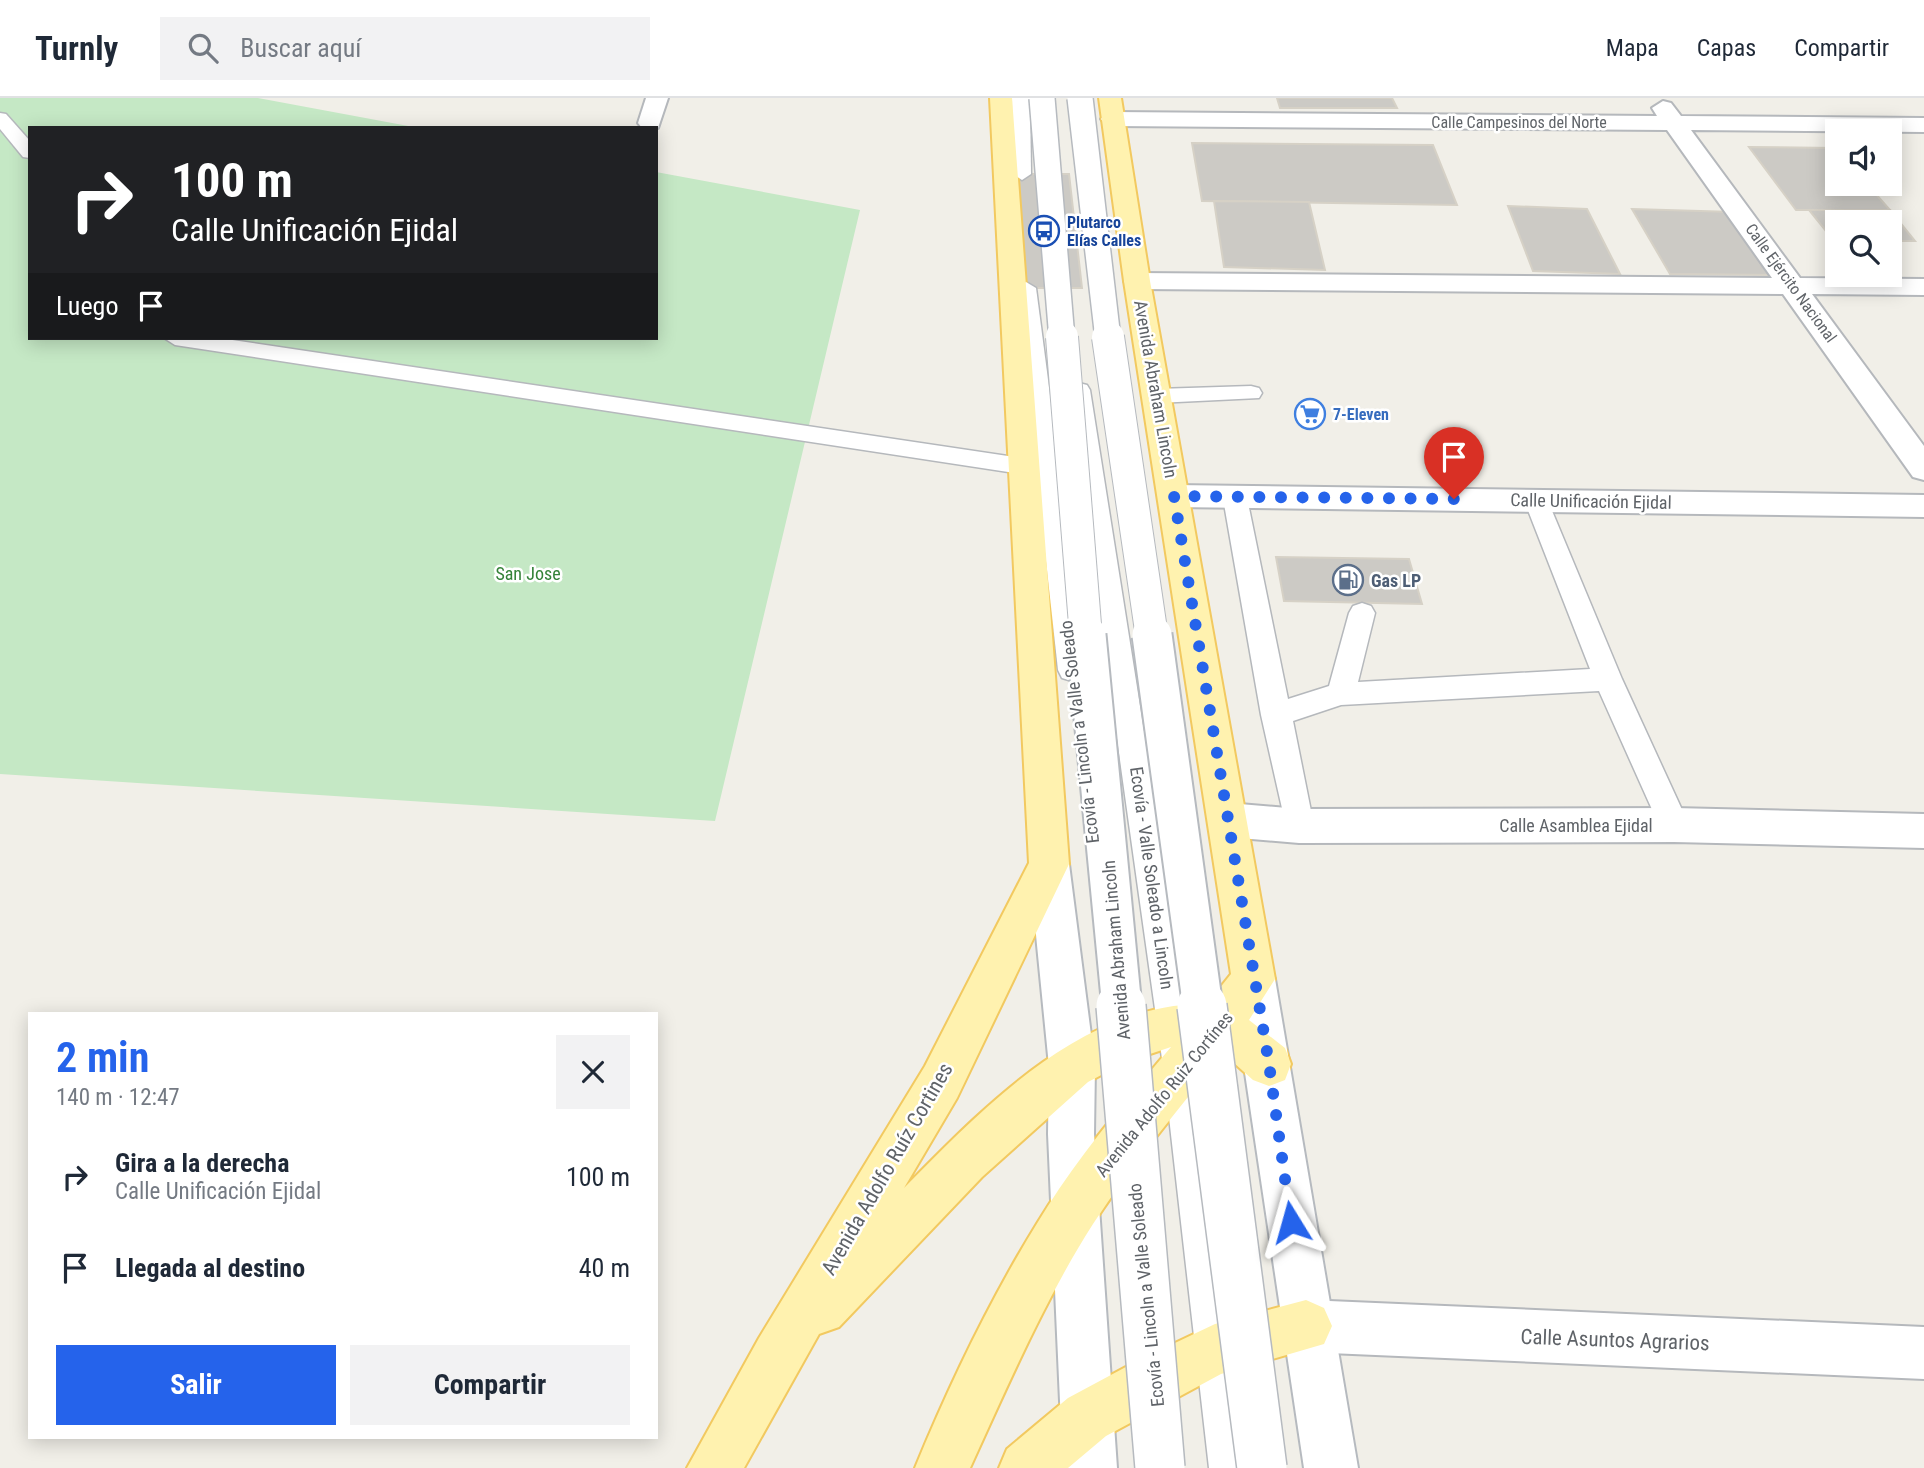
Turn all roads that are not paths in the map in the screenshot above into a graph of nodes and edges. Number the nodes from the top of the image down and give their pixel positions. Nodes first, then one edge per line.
1 (657, 98) edge
2 (1001, 98) edge
3 (1021, 98) edge
4 (1042, 98) edge
5 (1049, 98) edge
6 (1080, 98) edge
7 (1399, 98) edge
8 (1656, 98) edge
9 (1112, 108) edge
10 (0, 118) edge
11 (1410, 122) junction
12 (650, 123) dead end
13 (1673, 123) junction
14 (1924, 125) edge
15 (28, 151) edge
16 (1022, 174) dead end
17 (1053, 174) dead end
18 (1137, 281) junction
19 (1794, 285) junction
20 (1924, 287) edge
21 (1026, 288) dead end
22 (1064, 288) dead end
23 (188, 340) edge
24 (1251, 393) dead end
25 (1157, 396) junction
26 (1022, 466) junction
27 (1924, 470) edge
28 (1174, 496) junction
29 (1235, 498) junction
30 (1536, 500) junction
31 (1924, 506) edge
32 (1362, 613) dead end
33 (1608, 679) junction
34 (1341, 694) junction
35 (1275, 715) junction
36 (1228, 820) junction
37 (1674, 825) junction
38 (1299, 826) junction
39 (1924, 831) edge
40 (1049, 864) junction
41 (1253, 979) junction
42 (1174, 1025) junction
43 (1219, 1026) junction
44 (1117, 1043) junction
45 (1269, 1064) junction
46 (1072, 1066) junction
47 (1181, 1073) junction
48 (1128, 1133) junction
49 (1075, 1208) junction
50 (1306, 1326) junction
51 (1215, 1350) junction
52 (1924, 1353) edge
53 (777, 1356) junction
54 (1155, 1379) junction
55 (1087, 1417) junction
56 (714, 1468) edge
57 (942, 1468) edge
58 (1026, 1468) edge
59 (1090, 1468) edge
60 (1160, 1468) edge
61 (1166, 1468) edge
62 (1230, 1468) edge
63 (1262, 1468) edge
64 (1331, 1468) edge

1 - 12 street
2 - 26 main road
3 - 16 lane
4 - 60 street, Avenida Abraham Lincoln, bridge
5 - 17 lane
6 - 63 street, bridge
7 - 11 street
8 - 13 street, Calle Ejército Nacional
9 - 11 street, Calle Campesinos del Norte
9 - 18 main road, Avenida Abraham Lincoln
10 - 15 lane
11 - 13 street, Calle Campesinos del Norte
13 - 14 street, Calle Campesinos del Norte
13 - 19 street, Calle Ejército Nacional
18 - 19 street
18 - 25 main road, Avenida Abraham Lincoln
19 - 20 street
19 - 27 street, Calle Ejército Nacional
21 - 44 lane, Ecovía - Lincoln a Valle Soleado
22 - 42 lane, Ecovía - Valle Soleado a Lincoln
23 - 26 lane
24 - 25 lane
25 - 28 main road, Avenida Abraham Lincoln
26 - 40 main road
28 - 29 street, Calle Unificación Ejidal
28 - 36 main road, Avenida Abraham Lincoln
29 - 30 street, Calle Unificación Ejidal
29 - 35 lane
30 - 31 street, Calle Unificación Ejidal
30 - 33 lane
32 - 34 lane
33 - 34 lane
33 - 37 lane
34 - 35 lane
35 - 38 lane
36 - 38 street, Calle Asamblea Ejidal
36 - 41 main road, Avenida Abraham Lincoln
37 - 38 street, Calle Asamblea Ejidal
37 - 39 street, Calle Asamblea Ejidal
40 - 46 street
40 - 53 main road, Avenida Adolfo Ruíz Cortines
41 - 43 main road, Avenida Adolfo Ruiz Cortínes
41 - 45 street, Avenida Abraham Lincoln
42 - 43 main road
42 - 44 main road
42 - 47 lane, Ecovía - Valle Soleado a Lincoln
43 - 45 main road
43 - 47 main road, Avenida Adolfo Ruiz Cortínes
44 - 46 main road
44 - 48 lane, Ecovía - Lincoln a Valle Soleado
45 - 50 street, Avenida Abraham Lincoln
46 - 49 street
46 - 53 main road
47 - 48 main road, Avenida Adolfo Ruiz Cortínes
47 - 51 lane, Ecovía - Valle Soleado a Lincoln
48 - 49 main road, Avenida Adolfo Ruiz Cortínes
48 - 54 lane, Ecovía - Lincoln a Valle Soleado
49 - 55 street
49 - 57 main road
50 - 51 main road
50 - 52 street, Calle Asuntos Agrarios
50 - 64 street, Avenida Abraham Lincoln
51 - 54 main road
51 - 62 lane, Ecovía - Valle Soleado a Lincoln
53 - 56 main road, Avenida Adolfo Ruíz Cortines
54 - 55 main road
54 - 61 lane, Ecovía - Lincoln a Valle Soleado
55 - 58 main road
55 - 59 street

